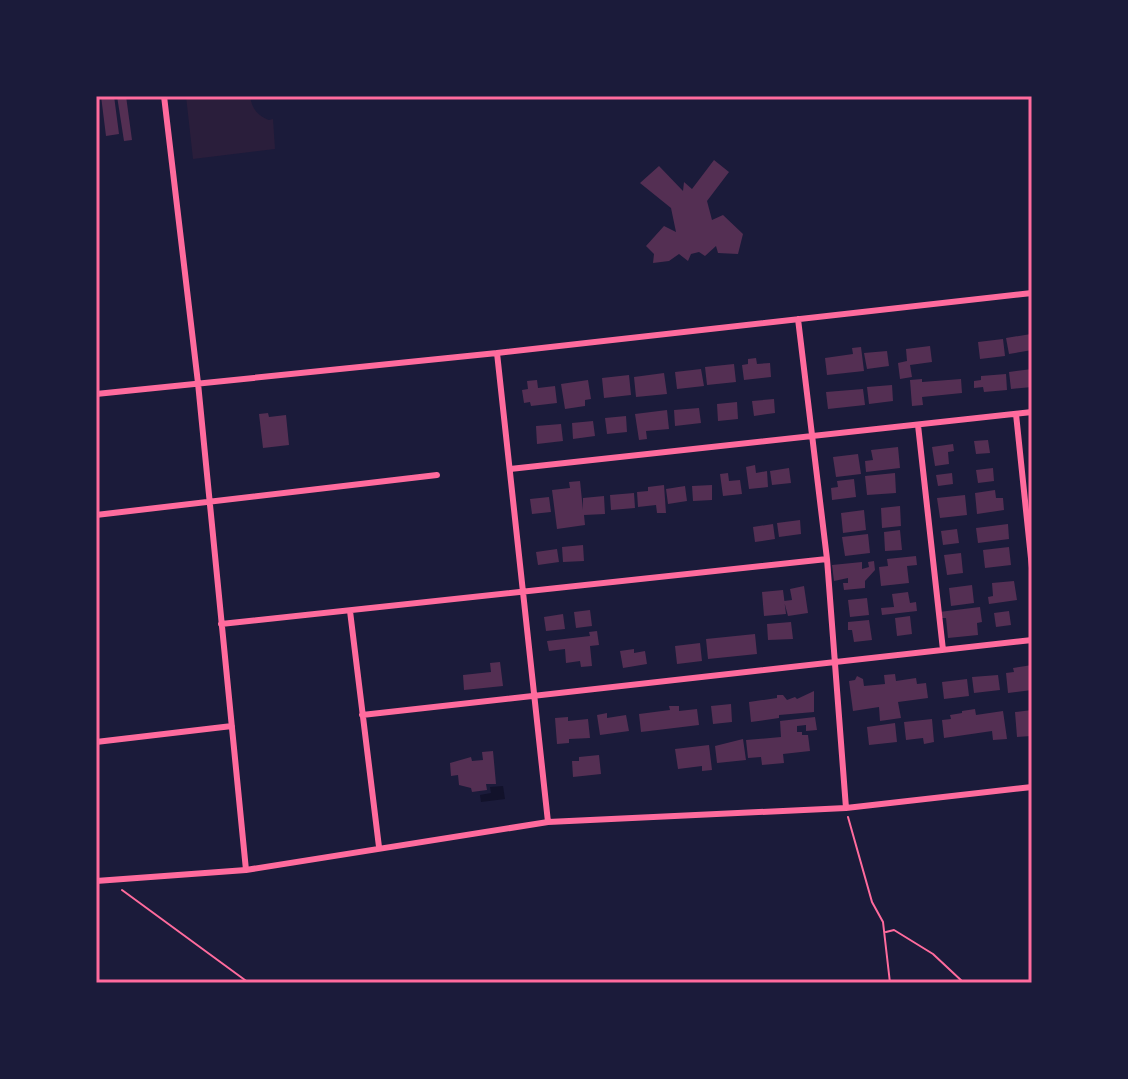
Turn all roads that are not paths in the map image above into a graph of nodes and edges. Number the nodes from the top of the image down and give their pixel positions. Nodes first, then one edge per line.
1 (164, 96) edge
2 (1032, 293) edge
3 (798, 319) junction
4 (497, 353) junction
5 (198, 383) junction
6 (96, 394) edge
7 (1032, 412) edge
8 (1016, 414) junction
9 (918, 425) junction
10 (812, 436) junction
11 (510, 469) junction
12 (437, 475) dead end
13 (209, 502) junction
14 (96, 515) edge
15 (827, 559) junction
16 (1032, 568) edge
17 (523, 591) junction
18 (350, 611) junction
19 (221, 624) junction
20 (1032, 640) edge
21 (943, 650) junction
22 (835, 662) junction
23 (534, 696) junction
24 (362, 715) junction
25 (232, 726) junction
26 (96, 742) edge
27 (1032, 787) edge
28 (846, 808) junction
29 (548, 822) junction
30 (379, 847) junction
31 (246, 870) junction
32 (96, 881) edge

1 - 5 street
2 - 3 street
3 - 4 street
3 - 10 street
4 - 5 street
4 - 11 street
5 - 6 street
5 - 13 street
7 - 8 street
8 - 9 street
8 - 16 street
9 - 10 street
9 - 21 street
10 - 11 street
10 - 15 street
11 - 17 street
12 - 13 street
13 - 14 street
13 - 19 street
15 - 17 street
15 - 22 street
17 - 18 street
17 - 23 street
18 - 19 street
18 - 24 street
19 - 25 street
20 - 21 street
21 - 22 street
22 - 23 street
22 - 28 street
23 - 24 street
23 - 29 street
24 - 30 street
25 - 26 street
25 - 31 street
27 - 28 street
28 - 29 street
29 - 30 street
30 - 31 street
31 - 32 street

